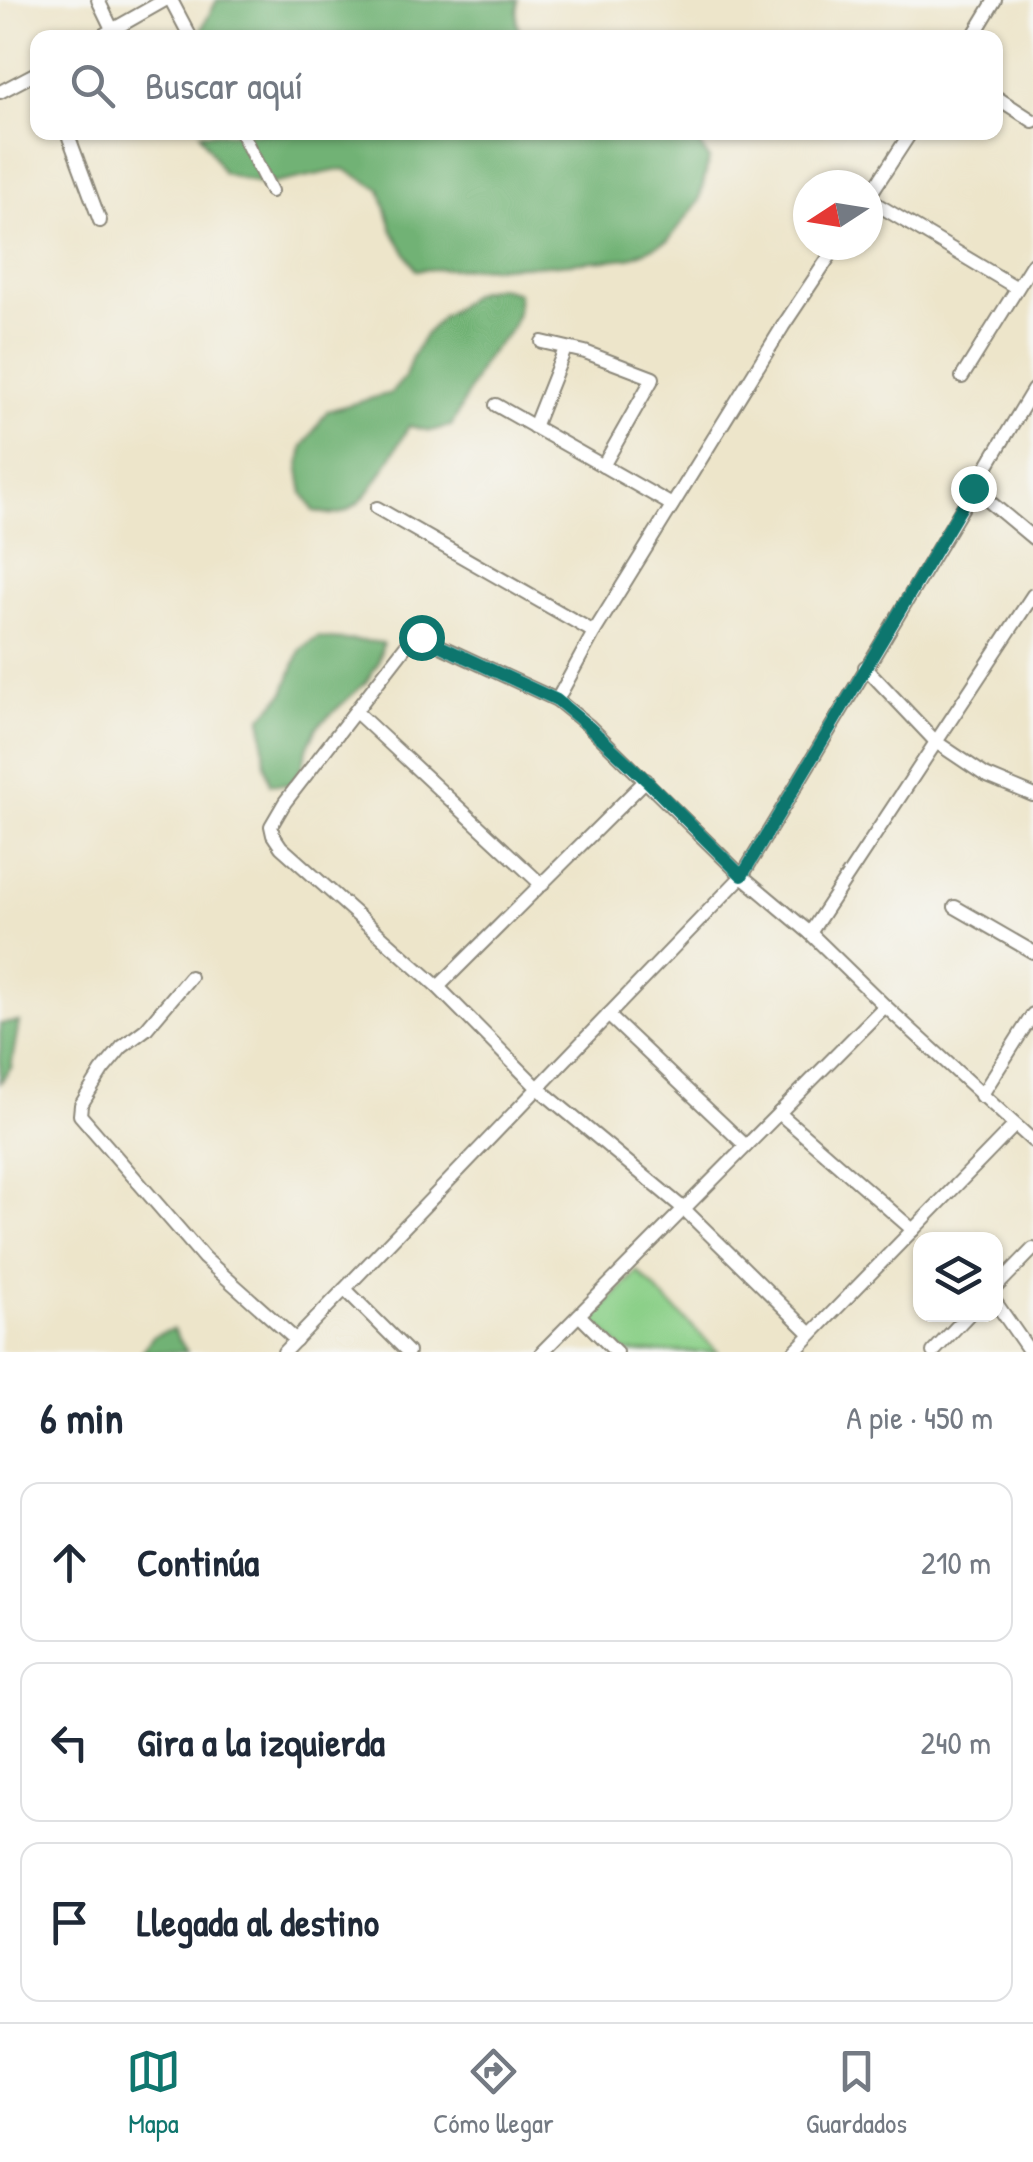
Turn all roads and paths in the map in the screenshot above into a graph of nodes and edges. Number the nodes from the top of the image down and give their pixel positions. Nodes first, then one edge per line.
1 (98, 0) edge
2 (168, 0) edge
3 (995, 0) edge
4 (112, 30) joint
5 (185, 30) edge
6 (977, 30) edge
7 (30, 76) edge
8 (0, 92) edge
9 (1003, 101) edge
10 (1033, 122) edge
11 (70, 140) edge
12 (244, 140) edge
13 (906, 140) edge
14 (883, 175) edge
15 (271, 191) dead end
16 (883, 207) edge
17 (100, 221) dead end
18 (827, 260) edge
19 (1033, 262) edge
20 (1017, 288) junction
21 (542, 342) dead end
22 (565, 349) junction
23 (962, 378) dead end
24 (1033, 390) edge
25 (496, 405) dead end
26 (534, 427) junction
27 (603, 466) junction
28 (973, 488) junction
29 (672, 505) junction
30 (377, 508) dead end
31 (1033, 538) edge
32 (1033, 595) edge
33 (594, 632) junction
34 (865, 667) junction
35 (557, 700) junction
36 (356, 712) junction
37 (936, 742) junction
38 (646, 780) junction
39 (1033, 795) edge
40 (742, 876) junction
41 (542, 885) junction
42 (956, 908) dead end
43 (810, 933) junction
44 (1033, 952) edge
45 (190, 977) dead end
46 (438, 986) junction
47 (884, 1006) junction
48 (1033, 1014) edge
49 (608, 1015) junction
50 (538, 1088) junction
51 (981, 1096) junction
52 (780, 1112) junction
53 (1015, 1125) junction
54 (1033, 1141) edge
55 (746, 1146) junction
56 (684, 1209) junction
57 (913, 1230) junction
58 (1033, 1249) edge
59 (1003, 1281) edge
60 (345, 1289) junction
61 (1003, 1313) edge
62 (579, 1315) junction
63 (961, 1322) edge
64 (811, 1334) junction
65 (296, 1340) junction
66 (284, 1352) edge
67 (408, 1352) edge
68 (542, 1352) edge
69 (616, 1352) edge
70 (794, 1352) edge
71 (933, 1352) edge
72 (1030, 1352) edge

1 - 4 street
2 - 4 street
2 - 5 street
3 - 6 street
7 - 8 street
9 - 10 street
11 - 17 street
12 - 15 street
13 - 14 street
16 - 20 street
18 - 29 street
19 - 20 street
20 - 23 street
21 - 22 street
22 - 26 street
22 - 27 street
24 - 28 street
25 - 26 street
26 - 27 street
27 - 29 street
28 - 31 street
28 - 34 street
29 - 33 street
30 - 33 street
32 - 37 street
33 - 35 street
34 - 37 street
34 - 40 street
35 - 36 street
35 - 38 street
36 - 41 street
36 - 46 street
37 - 39 street
37 - 43 street
38 - 40 street
38 - 41 street
40 - 43 street
40 - 49 street
41 - 46 street
42 - 44 street
43 - 47 street
45 - 65 street
46 - 50 street
47 - 51 street
47 - 52 street
48 - 51 street
49 - 50 street
49 - 55 street
50 - 56 street
50 - 60 street
51 - 53 street
52 - 55 street
52 - 57 street
53 - 54 street
53 - 57 street
55 - 56 street
56 - 62 street
56 - 64 street
57 - 64 street
58 - 59 street
60 - 65 street
60 - 67 street
61 - 72 street
62 - 68 street
62 - 69 street
63 - 71 street
64 - 70 street
65 - 66 street

